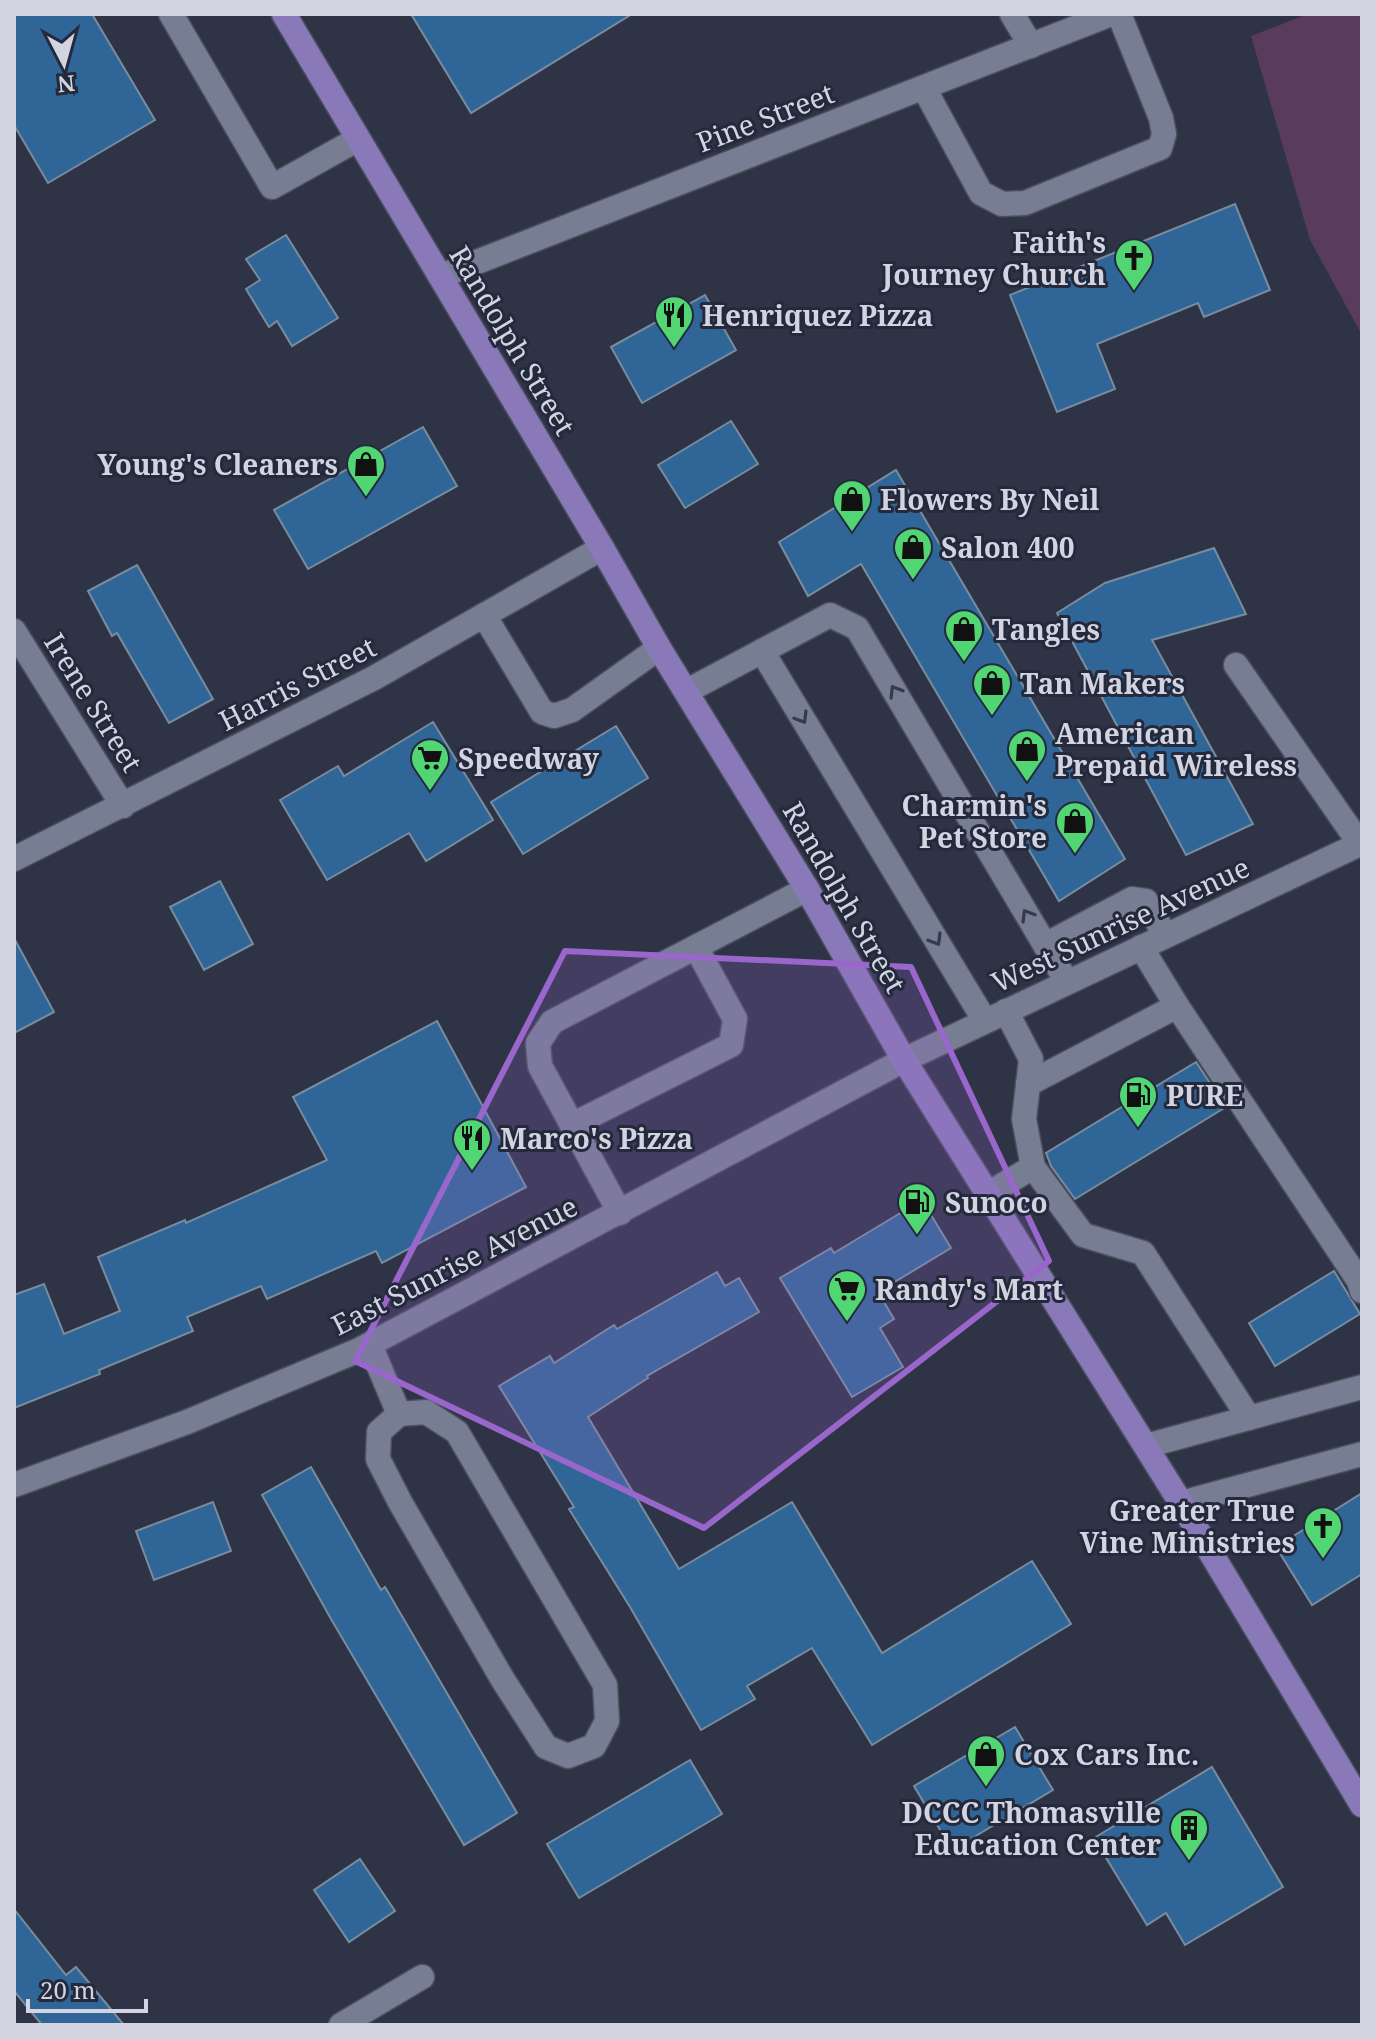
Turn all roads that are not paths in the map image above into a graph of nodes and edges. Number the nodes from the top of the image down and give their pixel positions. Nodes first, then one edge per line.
1 (171, 14) edge
2 (284, 14) edge
3 (1012, 14) edge
4 (1111, 14) edge
5 (1119, 14) edge
6 (1031, 46) junction
7 (924, 88) junction
8 (358, 139) junction
9 (441, 276) junction
10 (602, 548) junction
11 (484, 615) junction
12 (14, 631) edge
13 (659, 648) junction
14 (762, 651) junction
15 (1236, 665) dead end
16 (687, 691) junction
17 (123, 806) junction
18 (1361, 844) edge
19 (14, 859) edge
20 (807, 889) junction
21 (1165, 936) junction
22 (1045, 945) junction
23 (696, 947) junction
24 (1141, 947) junction
25 (1067, 982) junction
26 (1177, 1006) junction
27 (996, 1016) junction
28 (904, 1060) junction
29 (1028, 1084) junction
30 (572, 1125) junction
31 (1033, 1167) junction
32 (988, 1194) junction
33 (620, 1213) junction
34 (1362, 1291) edge
35 (370, 1345) junction
36 (1362, 1387) edge
37 (399, 1414) junction
38 (1249, 1418) junction
39 (1146, 1446) junction
40 (1362, 1454) edge
41 (14, 1485) edge
42 (1181, 1503) junction
43 (1362, 1805) edge
44 (422, 1977) dead end
45 (341, 2025) edge

1 - 8 street
2 - 8 main road, Randolph Street
3 - 6 street
4 - 6 street, Pine Street
5 - 7 street
6 - 7 street, Pine Street
7 - 9 street, Pine Street
8 - 9 main road, Randolph Street
9 - 10 main road, Randolph Street
10 - 11 street, Harris Street
10 - 13 main road, Randolph Street
11 - 13 street
11 - 17 street, Harris Street
12 - 17 street, Irene Street
13 - 16 main road, Randolph Street
14 - 16 street
22 -> 14 street
14 -> 27 street
15 - 18 street
16 - 20 main road, Randolph Street
17 - 19 street, Harris Street
18 - 21 street, West Sunrise Avenue
20 - 23 street
20 - 28 main road, Randolph Street
21 - 22 street
21 - 24 street, West Sunrise Avenue
22 - 25 street
23 - 30 street
23 - 30 street
24 - 25 street, West Sunrise Avenue
24 - 26 street
25 - 27 street, West Sunrise Avenue
26 - 29 street
26 - 34 street
27 - 28 street, West Sunrise Avenue
27 - 29 street
28 - 32 main road, Randolph Street
28 - 33 street, East Sunrise Avenue
29 - 31 street
30 - 33 street
31 - 32 street
31 - 38 street
32 - 39 main road, Randolph Street
33 - 35 street, East Sunrise Avenue
35 - 37 street
35 - 41 street, East Sunrise Avenue
36 - 38 street
37 - 37 street
38 - 39 street
39 - 42 main road, Randolph Street
40 - 42 street
42 - 43 main road, Randolph Street
44 - 45 street

